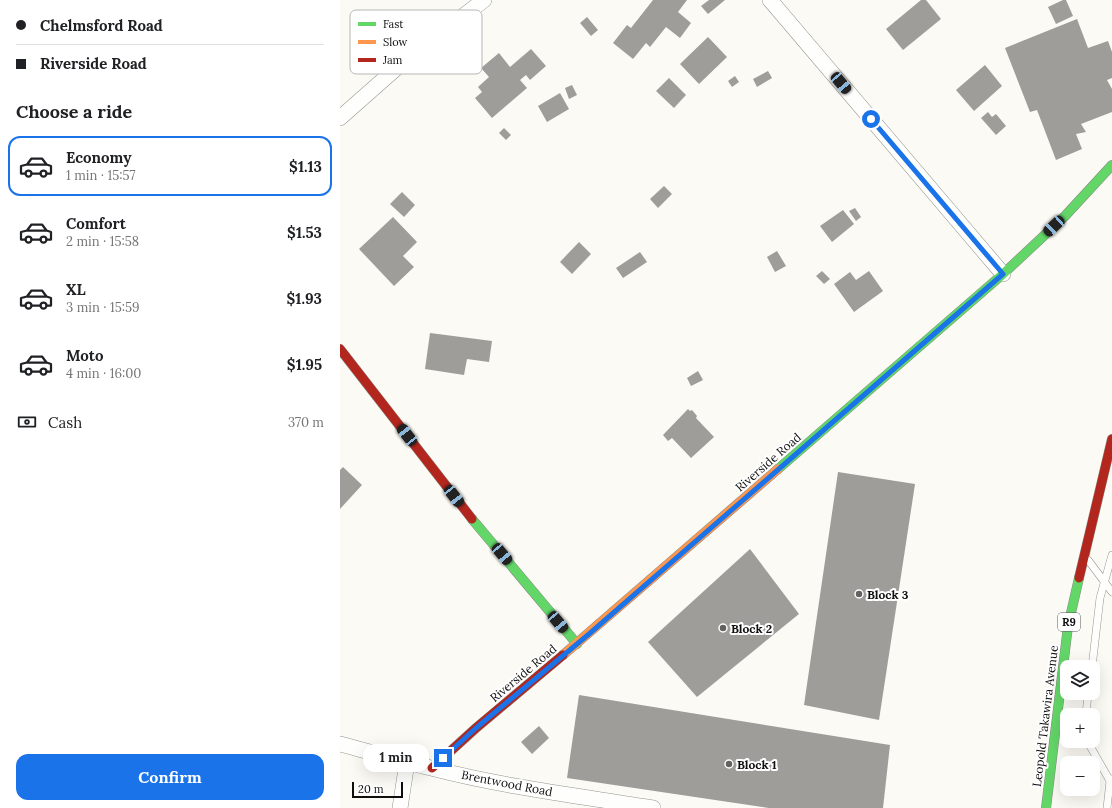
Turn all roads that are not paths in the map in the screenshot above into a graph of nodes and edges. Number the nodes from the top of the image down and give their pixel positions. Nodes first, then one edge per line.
1 (484, 0) edge
2 (770, 0) edge
3 (471, 10) edge
4 (390, 74) edge
5 (340, 118) edge
6 (1112, 165) edge
7 (1003, 274) junction
8 (340, 349) edge
9 (1112, 439) edge
10 (1084, 555) junction
11 (1112, 555) edge
12 (1105, 582) junction
13 (1112, 592) edge
14 (577, 644) junction
15 (1093, 660) edge
16 (340, 744) edge
17 (1091, 748) edge
18 (407, 762) junction
19 (432, 768) junction
20 (1111, 780) edge
21 (1110, 795) edge
22 (400, 808) edge
23 (653, 808) edge
24 (1046, 808) edge
25 (1106, 808) edge

1 - 3 street
2 - 7 street
4 - 5 street
6 - 7 main road, Riverside Road
7 - 14 main road, Riverside Road
8 - 14 main road
9 - 10 main road, Leopold Takawira Avenue / R9
10 - 12 lane
10 - 24 main road, Leopold Takawira Avenue / R9
11 - 12 lane
12 - 13 lane
12 - 15 lane
14 - 19 main road, Riverside Road
16 - 18 street, Brentwood Road
17 - 20 lane
18 - 19 street, Brentwood Road
18 - 22 street
19 - 23 street, Brentwood Road
20 - 21 lane
21 - 25 lane

